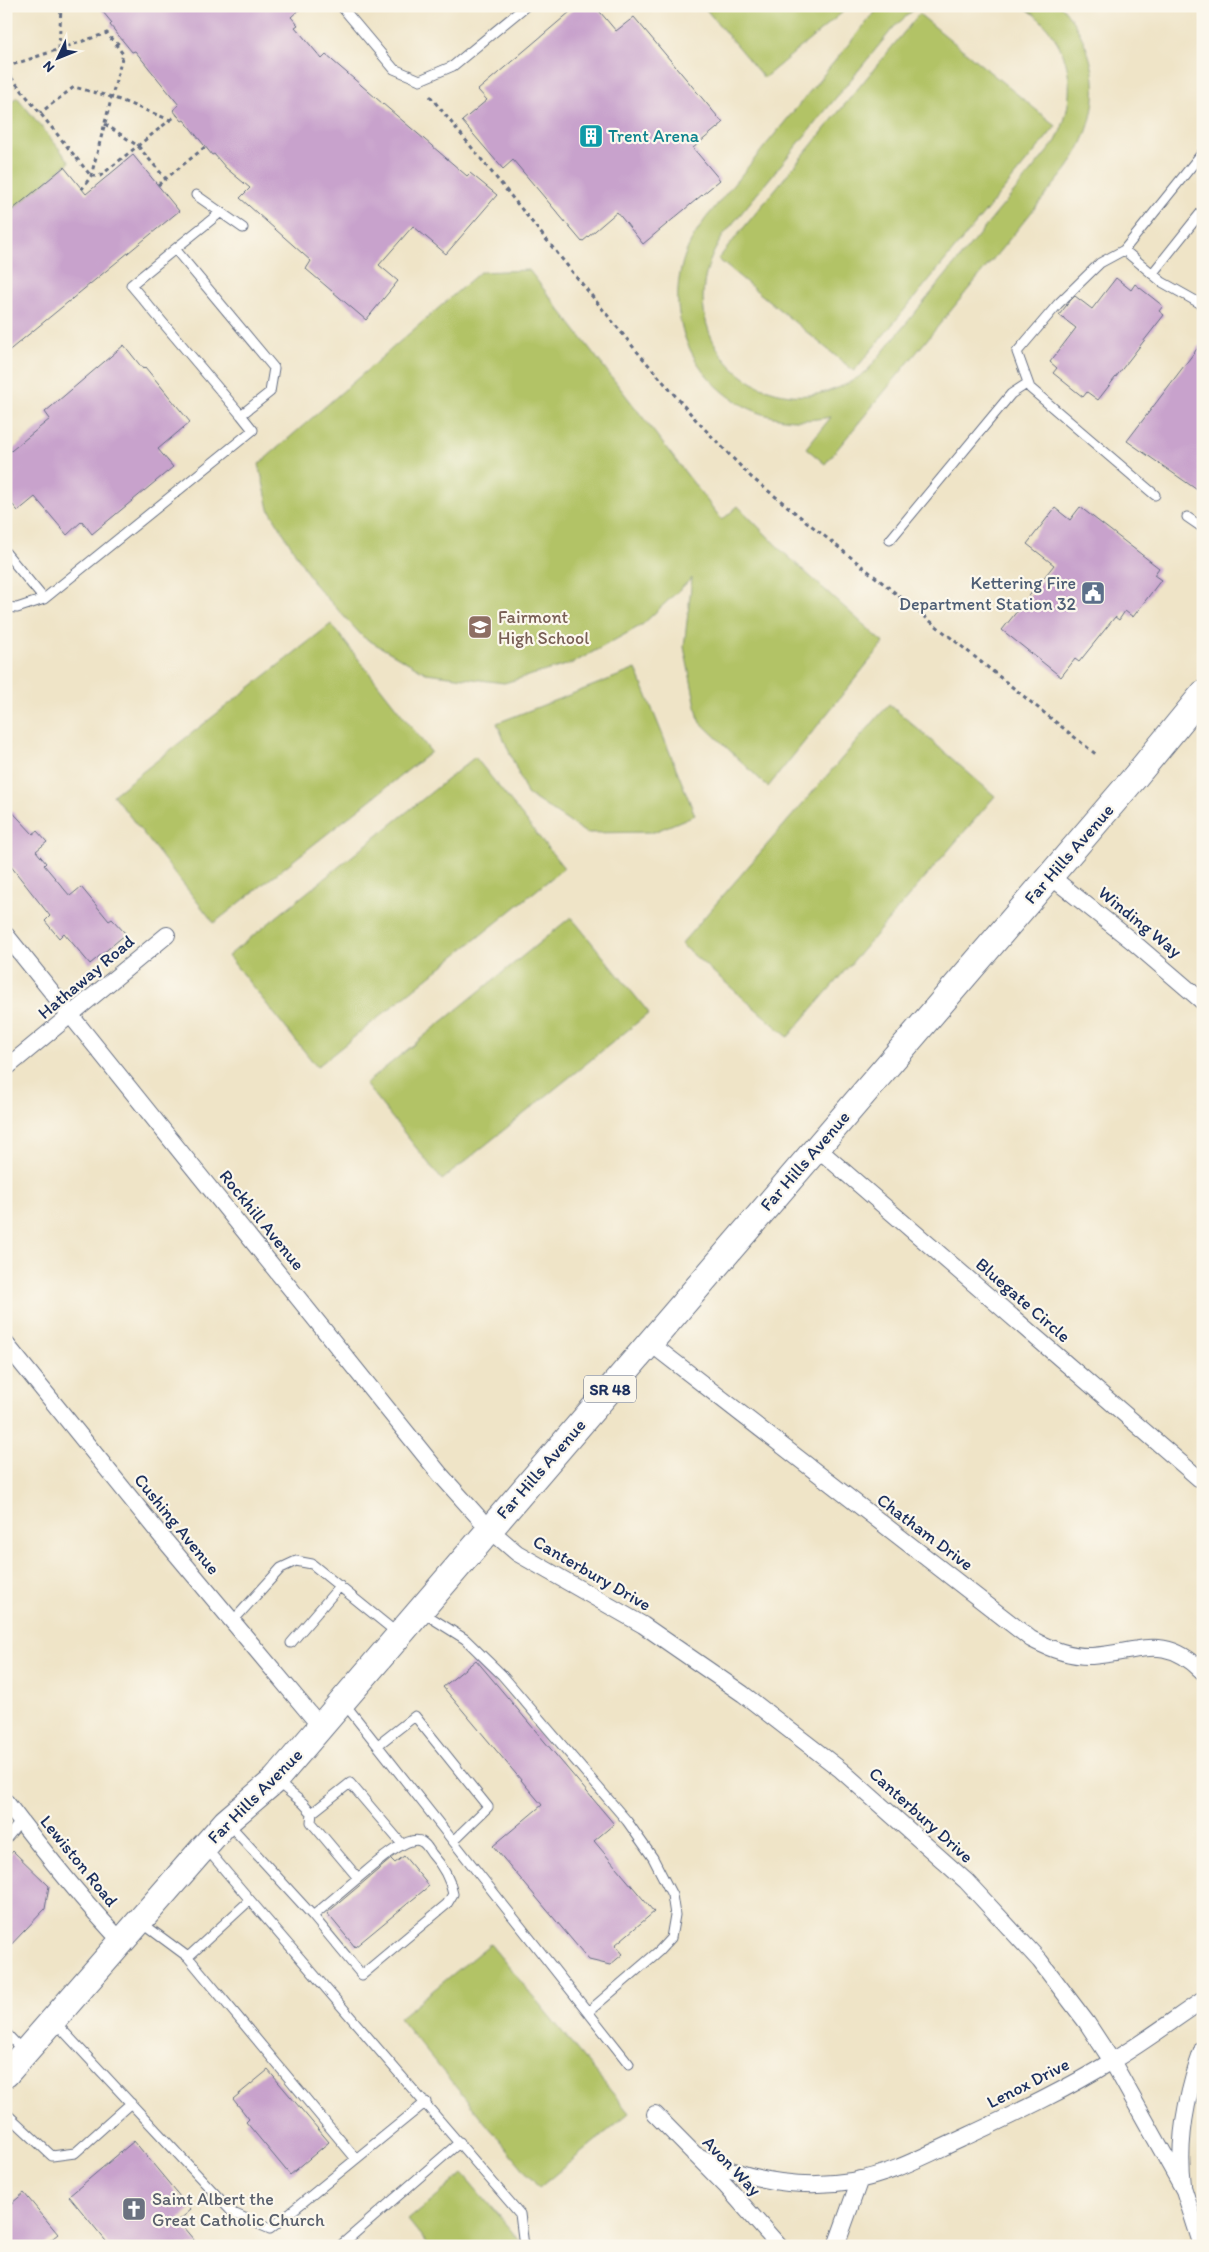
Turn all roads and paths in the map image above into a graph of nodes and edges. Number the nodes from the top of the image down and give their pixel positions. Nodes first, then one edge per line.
1 (61, 6) edge
2 (341, 6) edge
3 (526, 6) edge
4 (121, 39) dead end
5 (116, 44) junction
6 (58, 49) junction
7 (6, 67) edge
8 (6, 71) edge
9 (430, 96) dead end
10 (112, 97) junction
11 (40, 113) junction
12 (177, 115) dead end
13 (170, 120) junction
14 (105, 124) junction
15 (138, 146) junction
16 (205, 147) dead end
17 (1203, 152) edge
18 (91, 176) junction
19 (166, 179) junction
20 (158, 186) dead end
21 (82, 189) dead end
22 (196, 195) dead end
23 (1203, 210) edge
24 (221, 212) junction
25 (243, 228) dead end
26 (175, 249) junction
27 (1124, 250) junction
28 (1152, 274) junction
29 (1203, 305) edge
30 (1028, 383) junction
31 (241, 416) junction
32 (1155, 495) dead end
33 (1186, 517) dead end
34 (1203, 528) edge
35 (890, 540) dead end
36 (6, 553) edge
37 (44, 599) junction
38 (6, 607) edge
39 (1203, 694) edge
40 (1098, 756) dead end
41 (1050, 876) junction
42 (6, 935) edge
43 (167, 935) dead end
44 (1203, 1002) edge
45 (71, 1016) junction
46 (6, 1068) edge
47 (816, 1148) junction
48 (650, 1343) junction
49 (6, 1344) edge
50 (1203, 1482) edge
51 (489, 1529) junction
52 (340, 1586) junction
53 (420, 1611) junction
54 (232, 1622) junction
55 (400, 1635) junction
56 (291, 1643) dead end
57 (1203, 1672) edge
58 (342, 1701) junction
59 (320, 1726) junction
60 (378, 1745) junction
61 (275, 1780) junction
62 (6, 1802) edge
63 (312, 1813) junction
64 (21, 1822) junction
65 (226, 1822) junction
66 (6, 1839) edge
67 (453, 1841) junction
68 (402, 1844) junction
69 (205, 1847) junction
70 (358, 1878) junction
71 (250, 1900) junction
72 (313, 1916) junction
73 (140, 1922) junction
74 (122, 1942) junction
75 (188, 1957) junction
76 (1203, 2000) edge
77 (588, 2012) junction
78 (54, 2021) junction
79 (6, 2034) edge
80 (1203, 2048) edge
81 (25, 2053) junction
82 (1112, 2061) junction
83 (629, 2064) dead end
84 (6, 2074) edge
85 (426, 2102) junction
86 (131, 2103) junction
87 (6, 2113) edge
88 (655, 2114) dead end
89 (460, 2142) junction
90 (694, 2154) junction
91 (356, 2159) junction
92 (860, 2179) junction
93 (1184, 2190) junction
94 (340, 2246) edge
95 (524, 2246) edge
96 (779, 2246) edge
97 (836, 2246) edge
98 (1202, 2246) edge

1 - 6 path
2 - 3 lane
4 - 5 path
5 - 6 path
5 - 10 path
6 - 7 path
8 - 11 path
9 - 40 path
10 - 11 path
10 - 13 path
10 - 14 path
11 - 18 path
12 - 13 path
13 - 15 path
14 - 15 path
14 - 18 path
15 - 18 path
15 - 19 path
16 - 19 path
17 - 27 lane
18 - 21 path
19 - 20 path
22 - 24 lane
23 - 28 lane
24 - 25 lane
24 - 26 lane
26 - 31 lane
26 - 31 lane
27 - 28 lane
27 - 30 lane
28 - 29 lane
30 - 32 lane
30 - 35 lane
31 - 37 lane
33 - 34 lane
36 - 37 lane
37 - 38 lane
39 - 41 main road, Far Hills Avenue / SR 48
41 - 44 street, Winding Way
41 - 47 main road, Far Hills Avenue / SR 48
42 - 45 street, Rockhill Avenue
43 - 45 street, Hathaway Road
45 - 46 street, Hathaway Road
45 - 51 street, Rockhill Avenue
47 - 48 main road, Far Hills Avenue / SR 48
47 - 50 street, Bluegate Circle
48 - 51 main road, Far Hills Avenue / SR 48
48 - 57 street, Chatham Drive
49 - 54 street, Cushing Avenue
51 - 53 main road, Far Hills Avenue / SR 48
51 - 82 street, Canterbury Drive
52 - 54 lane
52 - 55 lane
52 - 56 lane
53 - 55 main road, Far Hills Avenue / SR 48
53 - 77 lane
54 - 59 street, Cushing Avenue
55 - 58 main road, Far Hills Avenue / SR 48
58 - 59 main road, Far Hills Avenue / SR 48
58 - 60 lane
59 - 61 main road, Far Hills Avenue / SR 48
60 - 67 lane
60 - 67 lane
61 - 63 lane
61 - 65 main road, Far Hills Avenue / SR 48
62 - 64 street, Lewiston Road
63 - 68 lane
63 - 70 lane
64 - 66 lane
64 - 74 street, Lewiston Road
65 - 69 main road, Far Hills Avenue / SR 48
65 - 72 lane
67 - 77 lane
68 - 70 lane
68 - 72 lane
69 - 71 lane
69 - 73 main road, Far Hills Avenue / SR 48
70 - 72 lane
71 - 75 lane
71 - 85 lane
73 - 74 main road, Far Hills Avenue / SR 48
73 - 75 lane
74 - 78 main road, Far Hills Avenue / SR 48
75 - 91 lane
76 - 82 street, Lenox Drive
77 - 83 lane
78 - 81 main road, Far Hills Avenue / SR 48
78 - 86 lane
79 - 81 lane
80 - 93 street
81 - 84 main road, Far Hills Avenue / SR 48
82 - 92 street, Lenox Drive
82 - 93 street, Canterbury Drive
85 - 89 lane
85 - 91 lane
86 - 87 lane
86 - 91 lane
88 - 90 street, Avon Way
89 - 94 lane
89 - 95 lane
90 - 92 street, Lenox Drive
90 - 96 street, Avon Way
92 - 97 street
93 - 98 street, Canterbury Drive

